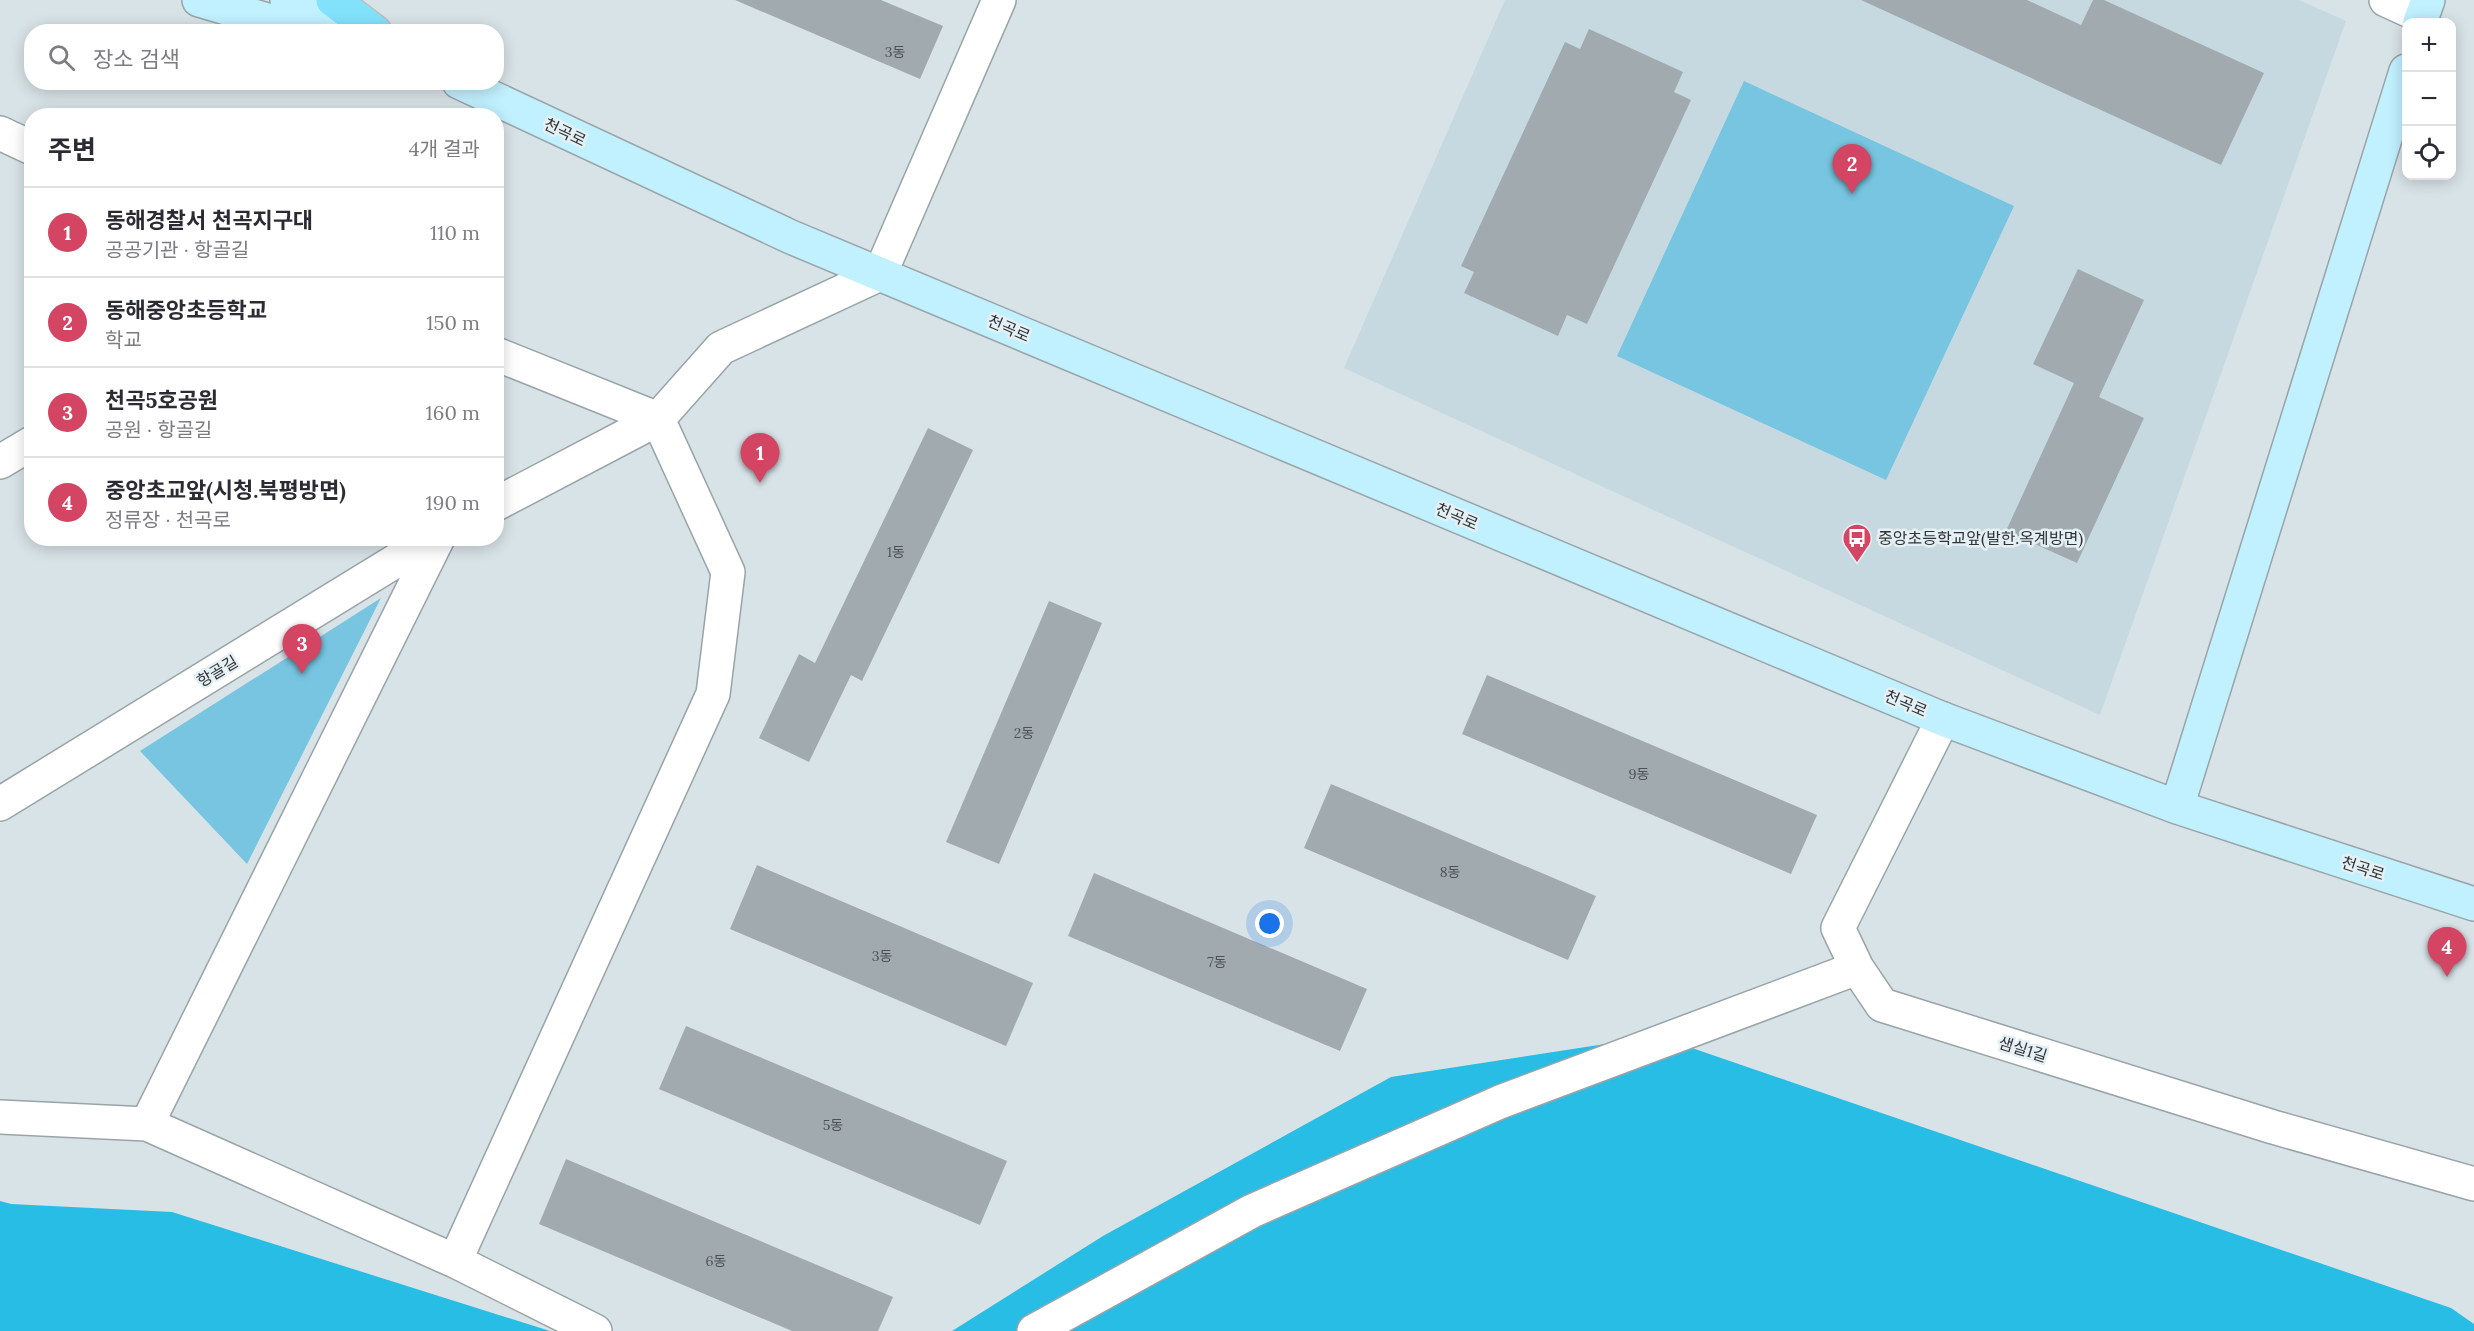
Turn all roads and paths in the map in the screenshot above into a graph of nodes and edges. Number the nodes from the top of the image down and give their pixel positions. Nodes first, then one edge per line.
1 (199, 0) edge
2 (287, 0) edge
3 (333, 0) edge
4 (999, 0) edge
5 (2386, 0) edge
6 (2423, 13) edge
7 (281, 24) edge
8 (336, 24) edge
9 (364, 24) edge
10 (2406, 72) edge
11 (476, 90) edge
12 (0, 133) edge
13 (24, 144) edge
14 (880, 274) junction
15 (504, 357) edge
16 (658, 418) junction
17 (24, 448) edge
18 (0, 462) edge
19 (504, 500) edge
20 (423, 546) edge
21 (432, 546) edge
22 (1943, 719) junction
23 (0, 804) edge
24 (2177, 807) junction
25 (2474, 904) edge
26 (1857, 968) junction
27 (0, 1118) edge
28 (147, 1124) junction
29 (2474, 1184) edge
30 (455, 1261) junction
31 (595, 1331) edge
32 (1034, 1331) edge

1 - 7 street
2 - 8 street
3 - 9 main road
4 - 14 street
5 - 6 street
10 - 24 street
11 - 14 street, 천곡로
12 - 13 street
14 - 16 street
14 - 22 street, 천곡로
15 - 16 street
16 - 19 street
16 - 30 street
17 - 18 street
20 - 23 street, 항골길
21 - 28 street
22 - 24 street, 천곡로
22 - 26 street, 샘실1길
24 - 25 street, 천곡로
26 - 29 street, 샘실1길
26 - 32 street
27 - 28 street
28 - 30 street
30 - 31 street

